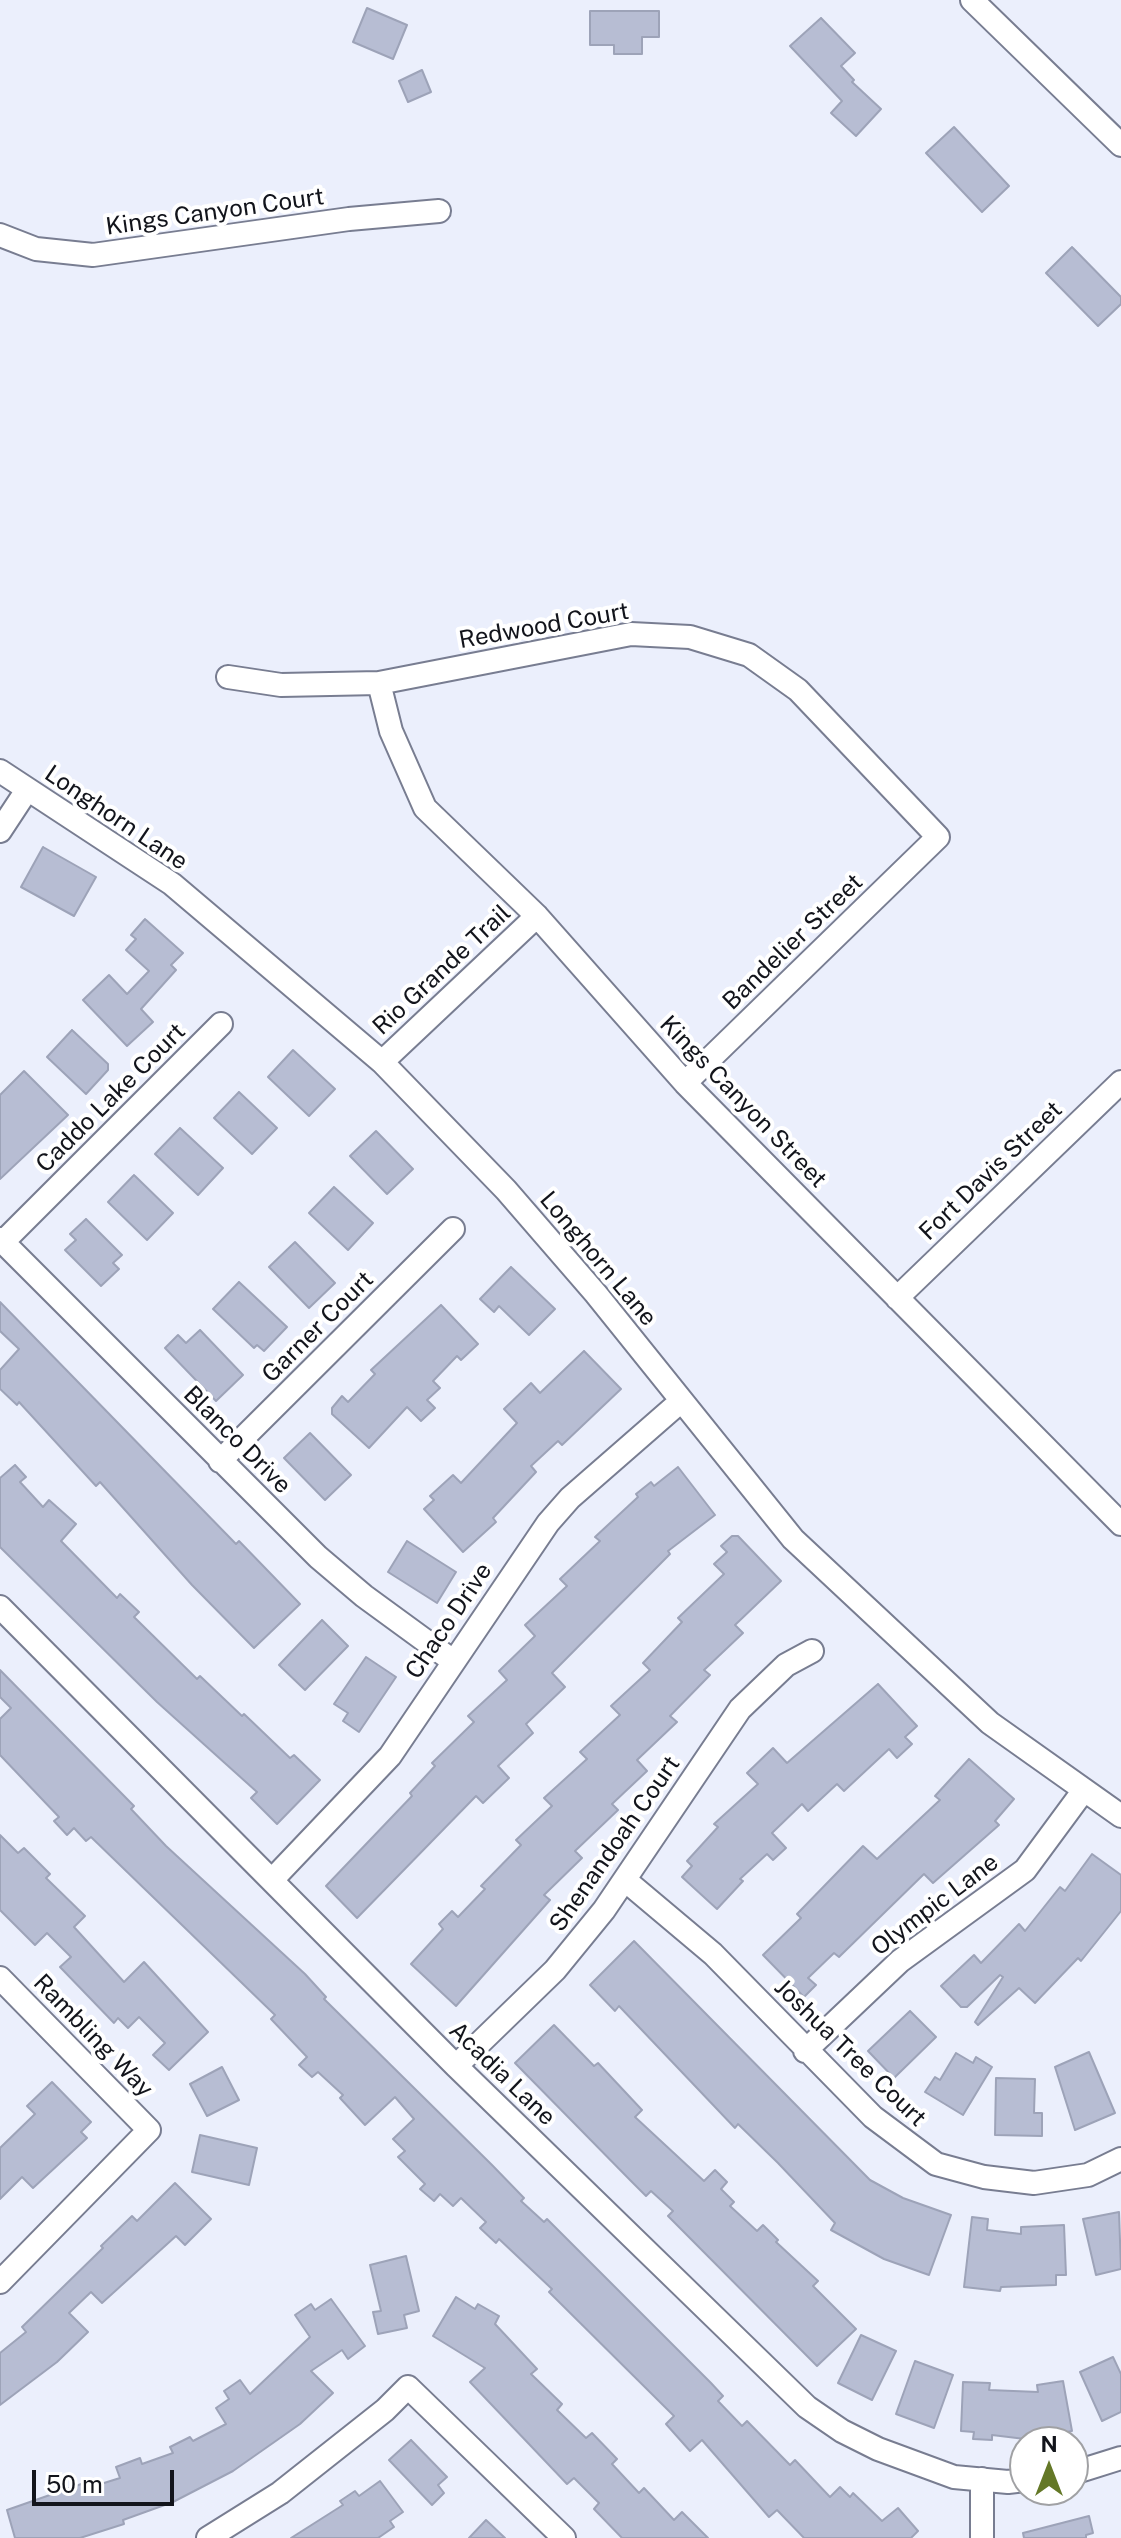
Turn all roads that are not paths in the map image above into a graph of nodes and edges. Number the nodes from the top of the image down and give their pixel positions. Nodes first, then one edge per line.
1 (972, 0) edge
2 (1121, 145) edge
3 (439, 211) dead end
4 (0, 235) edge
5 (228, 677) dead end
6 (379, 683) junction
7 (0, 771) edge
8 (27, 790) junction
9 (0, 831) edge
10 (938, 837) joint
11 (537, 916) junction
12 (221, 1024) dead end
13 (382, 1062) junction
14 (1121, 1082) edge
15 (685, 1083) junction
16 (453, 1229) dead end
17 (2, 1240) edge
18 (897, 1298) junction
19 (680, 1402) junction
20 (220, 1461) junction
21 (1121, 1524) edge
22 (0, 1607) edge
23 (812, 1651) dead end
24 (453, 1661) junction
25 (1084, 1790) junction
26 (1121, 1816) edge
27 (272, 1880) junction
28 (625, 1880) junction
29 (0, 1978) edge
30 (805, 2051) junction
31 (456, 2066) junction
32 (1121, 2159) edge
33 (0, 2282) edge
34 (1121, 2458) edge
35 (1089, 2468) edge
36 (982, 2479) junction
37 (1009, 2480) edge
38 (208, 2538) edge
39 (564, 2538) edge
40 (982, 2538) edge

1 - 2 street
3 - 4 street, Kings Canyon Court
5 - 6 street, Redwood Court
6 - 10 street, Redwood Court
6 - 11 street, Kings Canyon Street
7 - 8 street, Longhorn Lane
8 - 9 street
8 - 13 street, Longhorn Lane
10 - 15 street, Bandelier Street
11 - 13 street, Rio Grande Trail
11 - 15 street, Kings Canyon Street
12 - 17 street, Caddo Lake Court
13 - 19 street, Longhorn Lane
14 - 18 street, Fort Davis Street
15 - 18 street, Kings Canyon Street
16 - 20 street, Garner Court
17 - 20 street, Blanco Drive
18 - 21 street, Kings Canyon Street
19 - 24 street, Chaco Drive
19 - 25 street, Longhorn Lane
20 - 24 street, Blanco Drive
22 - 27 street, Acadia Lane
23 - 28 street, Shenandoah Court
24 - 27 street, Chaco Drive
25 - 26 street, Longhorn Lane
25 - 30 street, Olympic Lane
27 - 31 street, Acadia Lane
28 - 30 street, Joshua Tree Court
28 - 31 street, Shenandoah Court
29 - 33 street, Rambling Way
30 - 32 street, Joshua Tree Court
31 - 36 street, Acadia Lane
34 - 35 street
36 - 37 street, Acadia Lane
36 - 40 street
38 - 39 street

